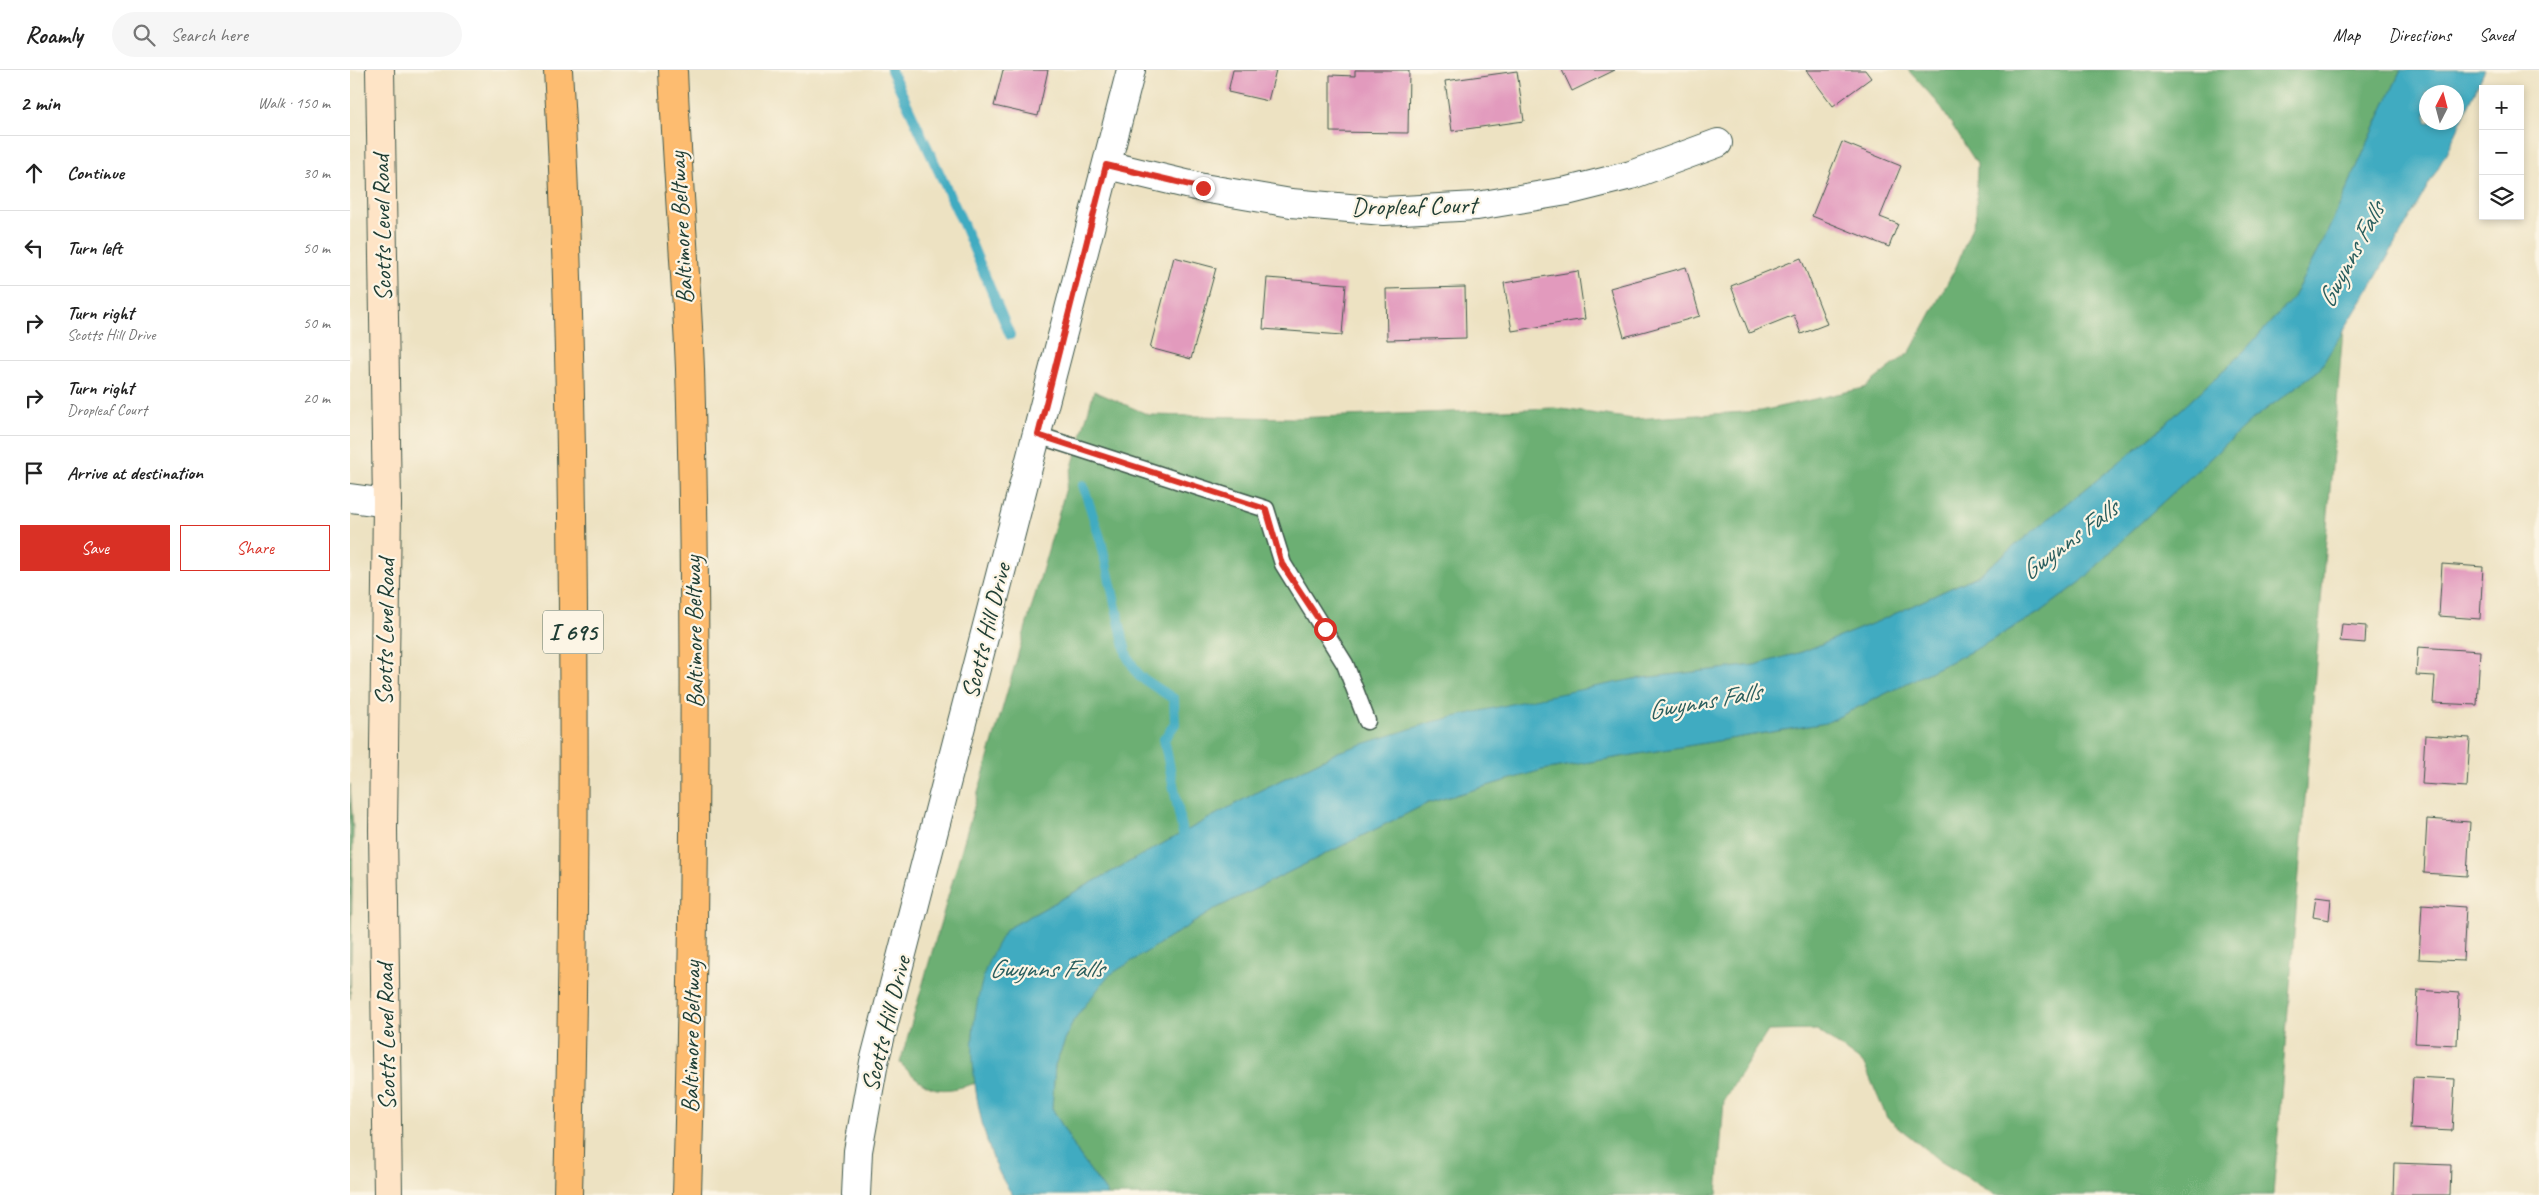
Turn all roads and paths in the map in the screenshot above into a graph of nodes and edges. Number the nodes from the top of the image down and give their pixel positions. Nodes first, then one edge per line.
1 (380, 70) edge
2 (558, 70) edge
3 (673, 70) edge
4 (1131, 70) edge
5 (1718, 143) dead end
6 (1106, 165) junction
7 (1038, 435) junction
8 (350, 498) edge
9 (387, 502) junction
10 (1367, 721) dead end
11 (388, 1195) edge
12 (568, 1195) edge
13 (687, 1195) edge
14 (856, 1195) edge

1 - 9 main road, Scotts Level Road
2 - 12 highway, I 695
3 - 13 highway, Baltimore Beltway
4 - 6 street, Scotts Hill Drive
5 - 6 street, Dropleaf Court
6 - 7 street, Scotts Hill Drive
7 - 10 lane
7 - 14 street, Scotts Hill Drive
8 - 9 street
9 - 11 main road, Scotts Level Road

